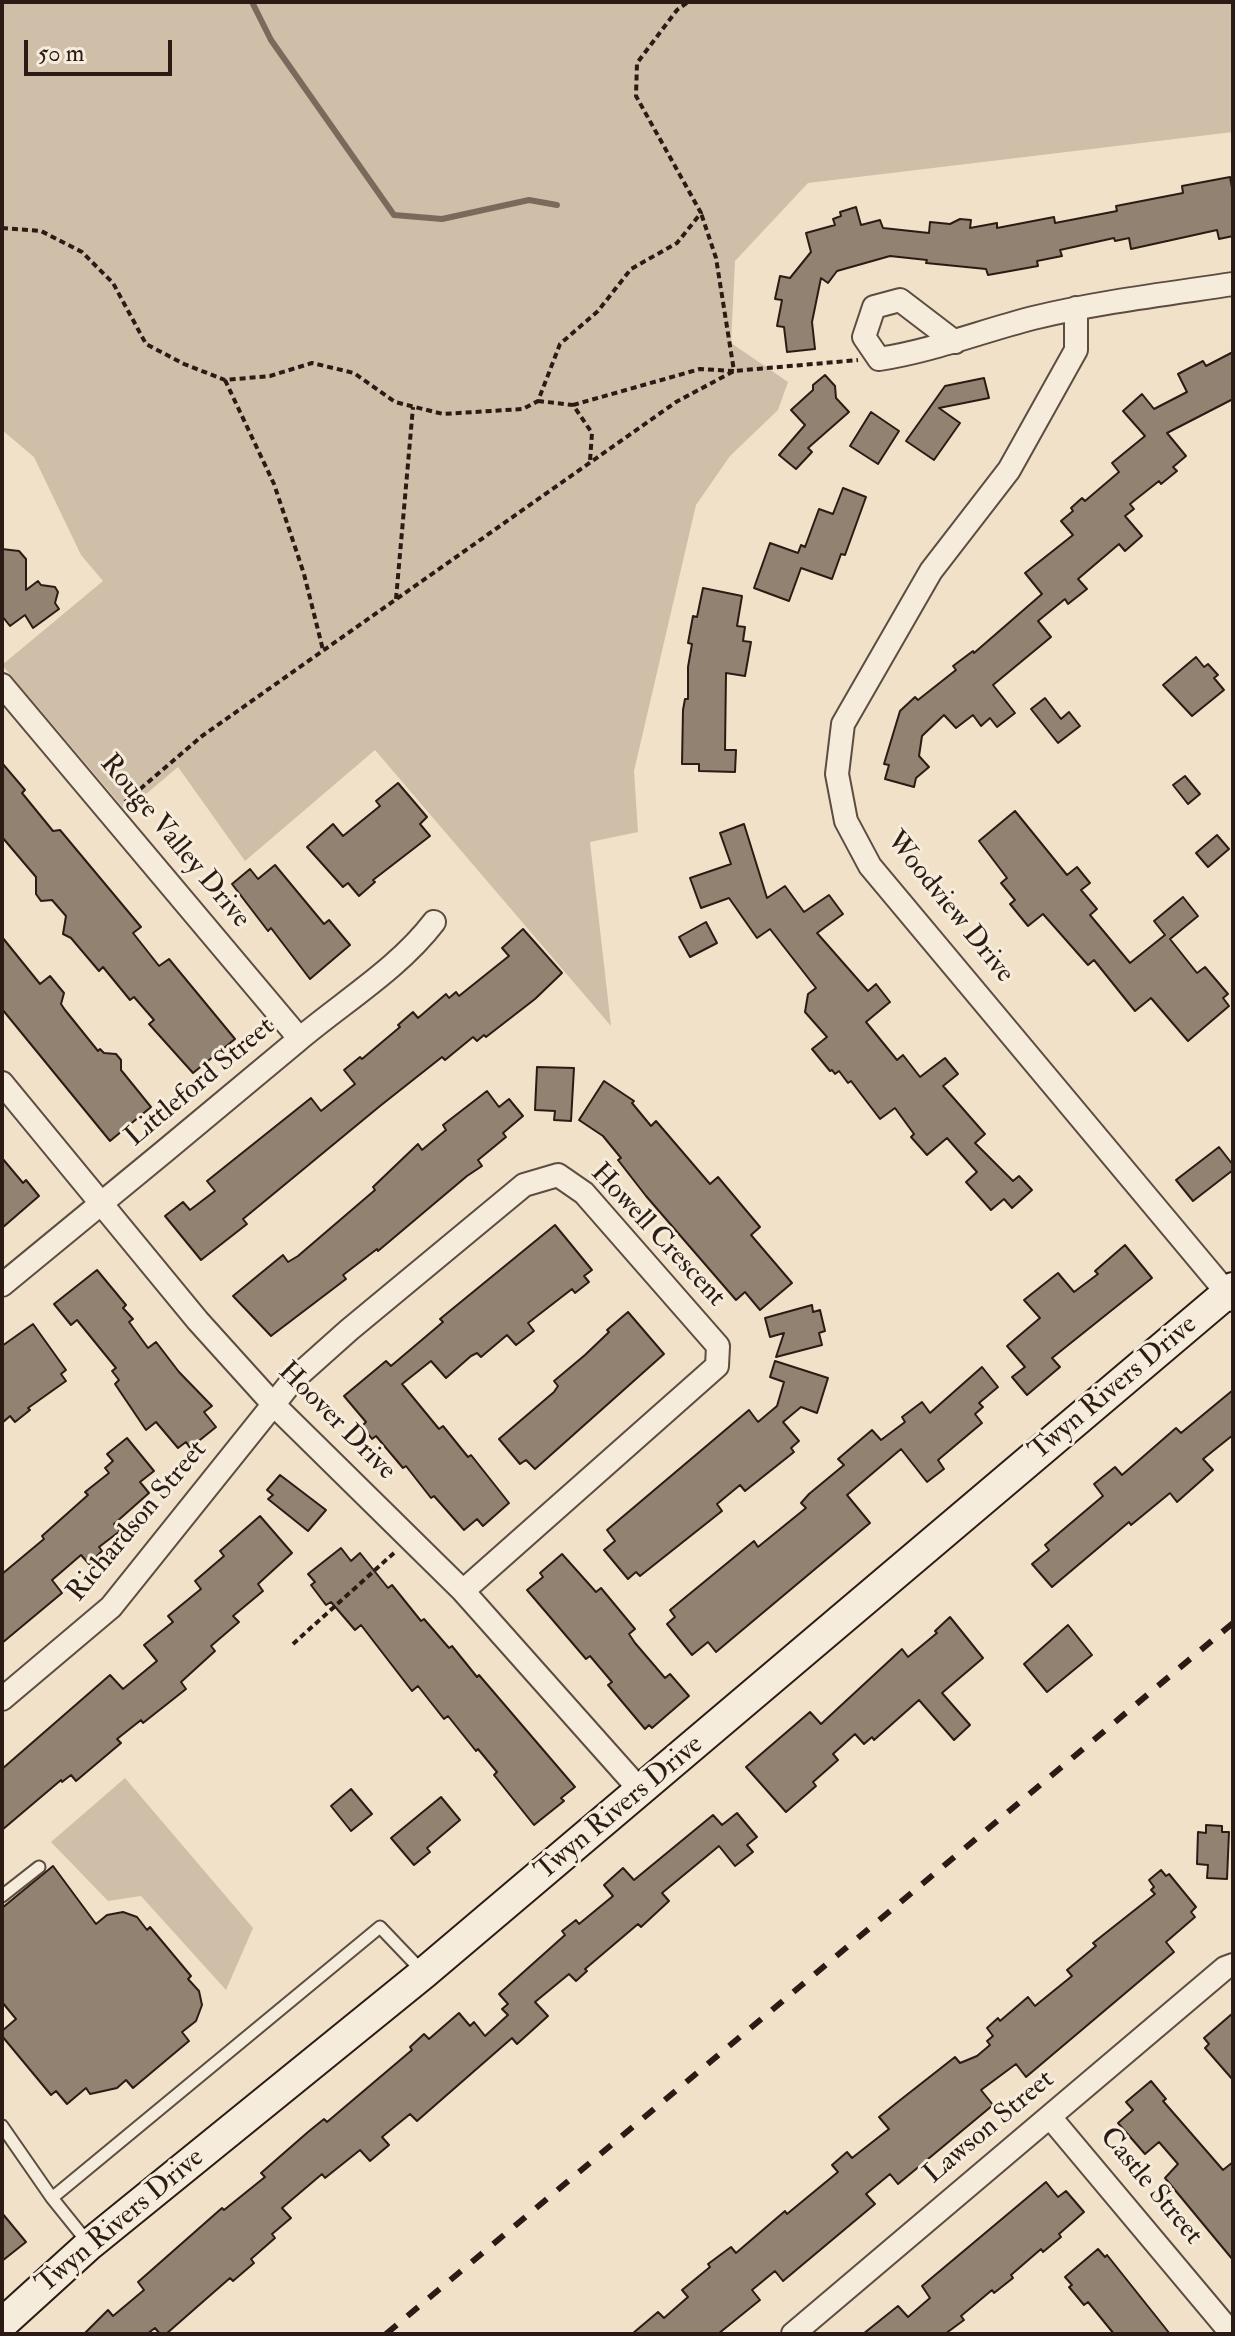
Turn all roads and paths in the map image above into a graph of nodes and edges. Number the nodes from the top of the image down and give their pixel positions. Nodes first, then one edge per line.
1 (688, 2) edge
2 (701, 213) junction
3 (2, 228) edge
4 (1233, 284) edge
5 (1076, 308) junction
6 (955, 342) junction
7 (879, 359) junction
8 (734, 371) junction
9 (225, 380) junction
10 (538, 401) junction
11 (573, 405) junction
12 (413, 407) junction
13 (590, 462) junction
14 (396, 599) junction
15 (323, 650) junction
16 (2, 685) edge
17 (111, 814) junction
18 (434, 922) dead end
19 (299, 1038) junction
20 (2, 1083) edge
21 (104, 1204) junction
22 (2, 1285) edge
23 (1231, 1293) edge
24 (273, 1404) junction
25 (410, 1539) junction
26 (463, 1591) junction
27 (293, 1644) dead end
28 (2, 1699) edge
29 (641, 1791) junction
30 (39, 1867) dead end
31 (2, 1896) edge
32 (1229, 1967) edge
33 (424, 1973) junction
34 (1050, 2117) junction
35 (2, 2126) edge
36 (52, 2198) junction
37 (90, 2244) junction
38 (2, 2324) edge
39 (793, 2334) edge
40 (1232, 2334) edge

1 - 2 path
2 - 8 path
2 - 10 path
3 - 9 path
4 - 5 street
5 - 6 street
5 - 23 street, Woodview Drive
6 - 7 street
6 - 7 street
7 - 8 path
8 - 11 path
8 - 13 path
9 - 12 path
9 - 15 path
10 - 11 path
10 - 12 path
11 - 13 path
12 - 14 path
13 - 14 path
14 - 15 path
15 - 17 path
16 - 17 street, Rouge Valley Drive
17 - 19 street, Rouge Valley Drive
18 - 19 street, Littleford Street
19 - 21 street, Littleford Street
20 - 21 street, Hoover Drive
21 - 22 street, Littleford Street
21 - 24 street, Hoover Drive
23 - 29 street, Twyn Rivers Drive
24 - 25 street, Hoover Drive
24 - 26 street, Howell Crescent
24 - 28 street, Richardson Street
25 - 26 street, Hoover Drive
25 - 27 path
26 - 29 street, Hoover Drive
29 - 33 street, Twyn Rivers Drive
30 - 31 lane
32 - 34 street, Lawson Street
33 - 36 lane
33 - 37 street, Twyn Rivers Drive
34 - 39 street, Lawson Street
34 - 40 street, Castle Street
35 - 36 lane
36 - 37 lane
37 - 38 street, Twyn Rivers Drive

